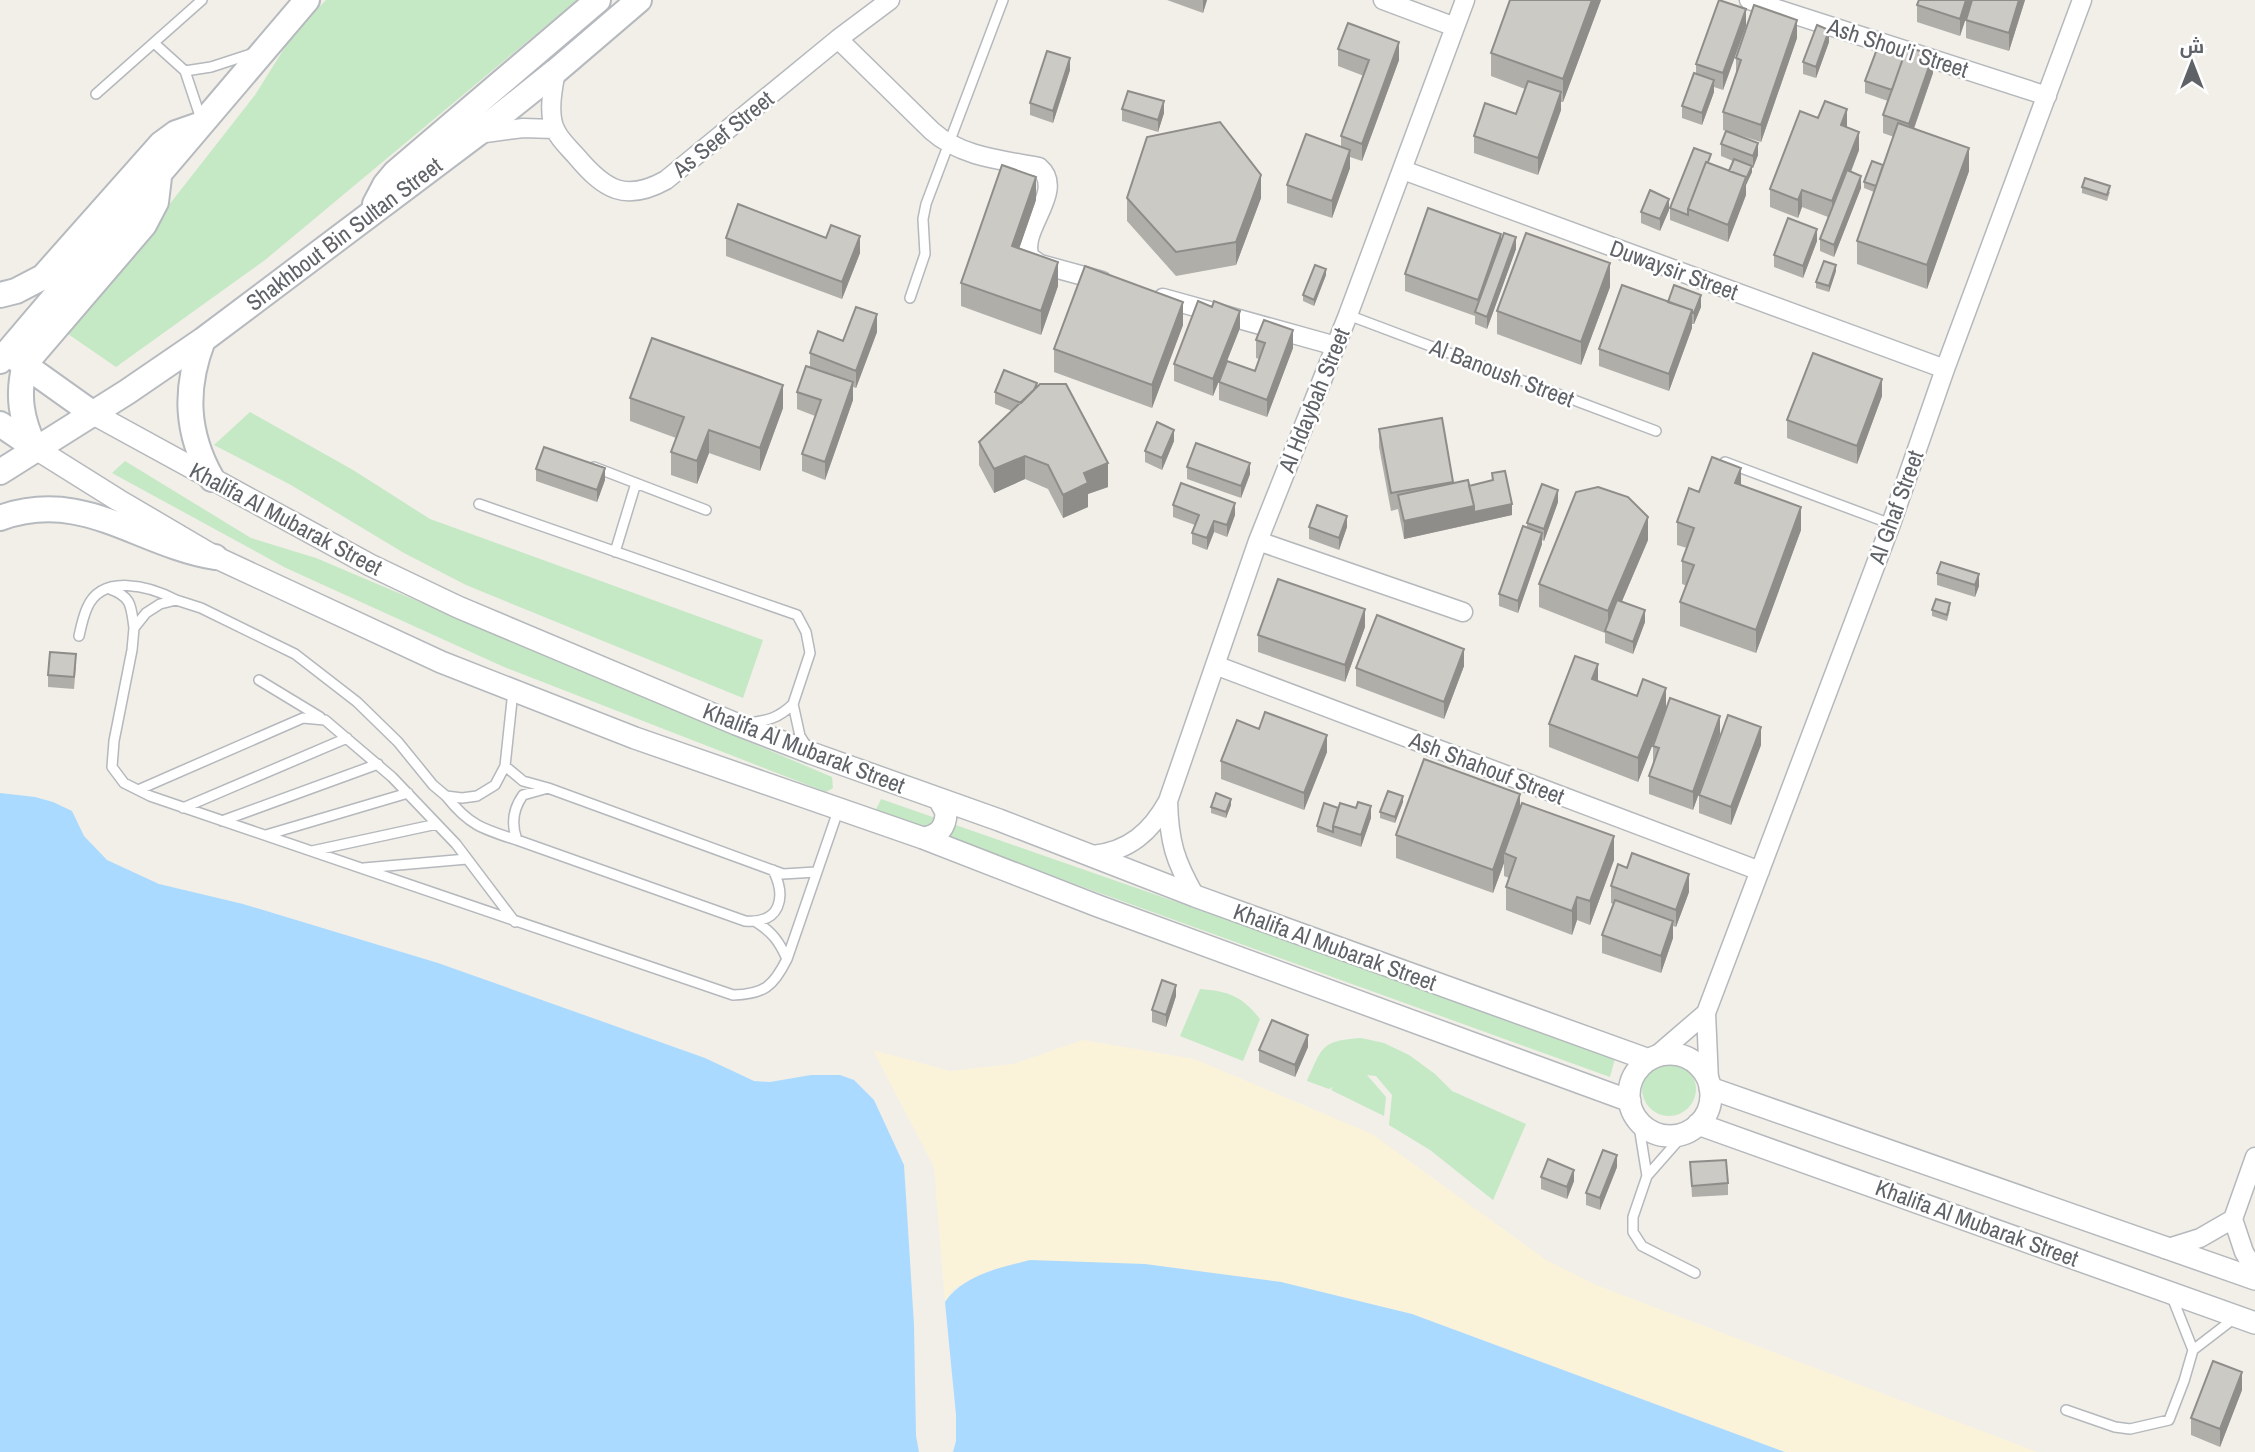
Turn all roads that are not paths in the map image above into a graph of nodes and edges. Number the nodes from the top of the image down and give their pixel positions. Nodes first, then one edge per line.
1 (202, 0) edge
2 (307, 0) edge
3 (598, 0) edge
4 (639, 0) edge
5 (890, 0) edge
6 (1003, 0) edge
7 (1383, 0) edge
8 (1465, 0) edge
9 (1749, 0) edge
10 (2082, 0) edge
11 (1455, 27) junction
12 (838, 39) junction
13 (154, 43) junction
14 (265, 52) junction
15 (185, 71) junction
16 (556, 71) junction
17 (96, 94) dead end
18 (2047, 96) junction
19 (203, 124) junction
20 (554, 129) junction
21 (477, 134) junction
22 (949, 144) junction
23 (1403, 170) junction
24 (371, 215) junction
25 (1118, 286) edge
26 (1144, 293) edge
27 (0, 295) edge
28 (910, 298) dead end
29 (1348, 315) junction
30 (204, 340) junction
31 (1336, 346) junction
32 (8, 357) edge
33 (1945, 369) junction
34 (92, 412) junction
35 (0, 424) edge
36 (1656, 431) dead end
37 (36, 448) junction
38 (1725, 462) edge
39 (585, 464) edge
40 (0, 472) edge
41 (212, 478) junction
42 (636, 483) junction
43 (479, 504) dead end
44 (706, 510) dead end
45 (0, 517) edge
46 (1891, 524) junction
47 (1258, 541) junction
48 (615, 551) junction
49 (215, 556) junction
50 (110, 589) junction
51 (176, 600) junction
52 (1463, 612) dead end
53 (134, 628) junction
54 (79, 636) dead end
55 (1215, 665) junction
56 (259, 680) dead end
57 (513, 691) junction
58 (793, 704) junction
59 (326, 720) junction
60 (736, 724) junction
61 (347, 738) junction
62 (811, 753) junction
63 (378, 764) junction
64 (505, 766) junction
65 (548, 788) junction
66 (138, 790) junction
67 (408, 793) junction
68 (446, 796) junction
69 (939, 799) junction
70 (1168, 801) junction
71 (183, 808) junction
72 (839, 808) junction
73 (222, 821) junction
74 (437, 824) junction
75 (264, 835) junction
76 (923, 838) junction
77 (517, 840) junction
78 (310, 851) junction
79 (1093, 855) junction
80 (467, 859) junction
81 (359, 868) junction
82 (773, 870) junction
83 (1759, 871) junction
84 (816, 872) junction
85 (1195, 896) junction
86 (515, 922) junction
87 (756, 922) junction
88 (786, 959) junction
89 (1706, 1013) junction
90 (1652, 1058) junction
91 (1710, 1084) junction
92 (1634, 1110) junction
93 (1691, 1129) junction
94 (2255, 1157) edge
95 (1647, 1176) junction
96 (2232, 1219) junction
97 (2165, 1249) junction
98 (2255, 1271) edge
99 (1695, 1273) dead end
100 (2255, 1279) edge
101 (2170, 1292) junction
102 (2246, 1320) edge
103 (2193, 1350) junction
104 (2066, 1410) dead end

1 - 13 lane
2 - 14 main road
3 - 24 main road
4 - 16 main road, Shakhbout Bin Sultan Street
5 - 12 street, As Seef Street
6 - 22 lane
7 - 11 street
8 - 11 street, Al Hdaybah Street
9 - 18 street, Ash Shou'i Street
10 - 18 street, Al Ghaf Street
11 - 23 street, Al Hdaybah Street
12 - 20 street, As Seef Street
12 - 22 street
13 - 15 lane
13 - 17 lane
14 - 15 lane
14 - 19 main road
15 - 19 lane
16 - 20 street
16 - 21 main road, Shakhbout Bin Sultan Street
18 - 33 street, Al Ghaf Street
19 - 27 main road
19 - 32 main road
20 - 21 street
21 - 24 main road, Shakhbout Bin Sultan Street
22 - 25 street
22 - 28 lane
23 - 29 street, Al Hdaybah Street
23 - 33 street, Duwaysir Street
24 - 30 main road, Shakhbout Bin Sultan Street
26 - 31 street
29 - 31 street, Al Hdaybah Street
29 - 36 lane, Al Banoush Street
30 - 34 main road, Shakhbout Bin Sultan Street
30 - 41 main road
31 - 47 street, Al Hdaybah Street
32 - 34 main road, Khalifa Al Mubarak Street
32 - 37 main road
33 - 46 street, Al Ghaf Street
34 - 37 main road, Shakhbout Bin Sultan Street
34 - 41 street, Khalifa Al Mubarak Street
35 - 37 main road, Khalifa Al Mubarak Street
37 - 40 main road, Shakhbout Bin Sultan Street
37 - 49 street, Khalifa Al Mubarak Street
38 - 46 lane
39 - 42 lane
41 - 60 street, Khalifa Al Mubarak Street
42 - 44 lane
42 - 48 lane
43 - 48 lane
45 - 49 main road
46 - 83 street, Al Ghaf Street
47 - 52 street
47 - 55 street, Al Hdaybah Street
48 - 58 lane
49 - 57 street, Khalifa Al Mubarak Street
50 - 51 lane
50 - 53 lane
50 - 54 lane
51 - 53 lane
51 - 68 lane
53 - 66 lane
55 - 70 street, Al Hdaybah Street
55 - 83 street, Ash Shahouf Street
56 - 59 lane
57 - 64 lane
57 - 72 street, Khalifa Al Mubarak Street
58 - 60 lane
58 - 62 lane
59 - 61 lane
59 - 66 lane
60 - 62 street, Khalifa Al Mubarak Street
61 - 63 lane
61 - 71 lane
62 - 69 street, Khalifa Al Mubarak Street
63 - 67 lane
63 - 73 lane
64 - 65 lane
64 - 68 lane
65 - 77 lane
65 - 82 lane
66 - 71 lane
67 - 74 lane
67 - 75 lane
68 - 77 lane
69 - 76 street
69 - 79 street, Khalifa Al Mubarak Street
70 - 79 street, Al Hdaybah Street
70 - 85 street, Al Hdaybah Street
71 - 73 lane
72 - 76 street, Khalifa Al Mubarak Street
72 - 84 lane
73 - 75 lane
74 - 78 lane
74 - 80 lane
75 - 78 lane
76 - 92 street, Khalifa Al Mubarak Street
77 - 87 lane
78 - 81 lane
79 - 85 street, Khalifa Al Mubarak Street
80 - 81 lane
80 - 86 lane
81 - 86 lane
82 - 84 lane
82 - 87 lane
83 - 89 street, Al Ghaf Street
84 - 88 lane
85 - 90 street, Khalifa Al Mubarak Street
86 - 88 lane
87 - 88 lane
89 - 90 street, Al Ghaf Street
89 - 91 street, Al Ghaf Street
90 - 91 street
90 - 92 street
91 - 93 street
91 - 97 street, Khalifa Al Mubarak Street
92 - 93 street
92 - 95 lane
93 - 95 lane
93 - 101 street, Khalifa Al Mubarak Street
94 - 96 street
95 - 99 lane
96 - 97 street
96 - 98 street
97 - 100 street, Khalifa Al Mubarak Street
101 - 102 street, Khalifa Al Mubarak Street
101 - 103 lane
102 - 103 lane
103 - 104 lane

